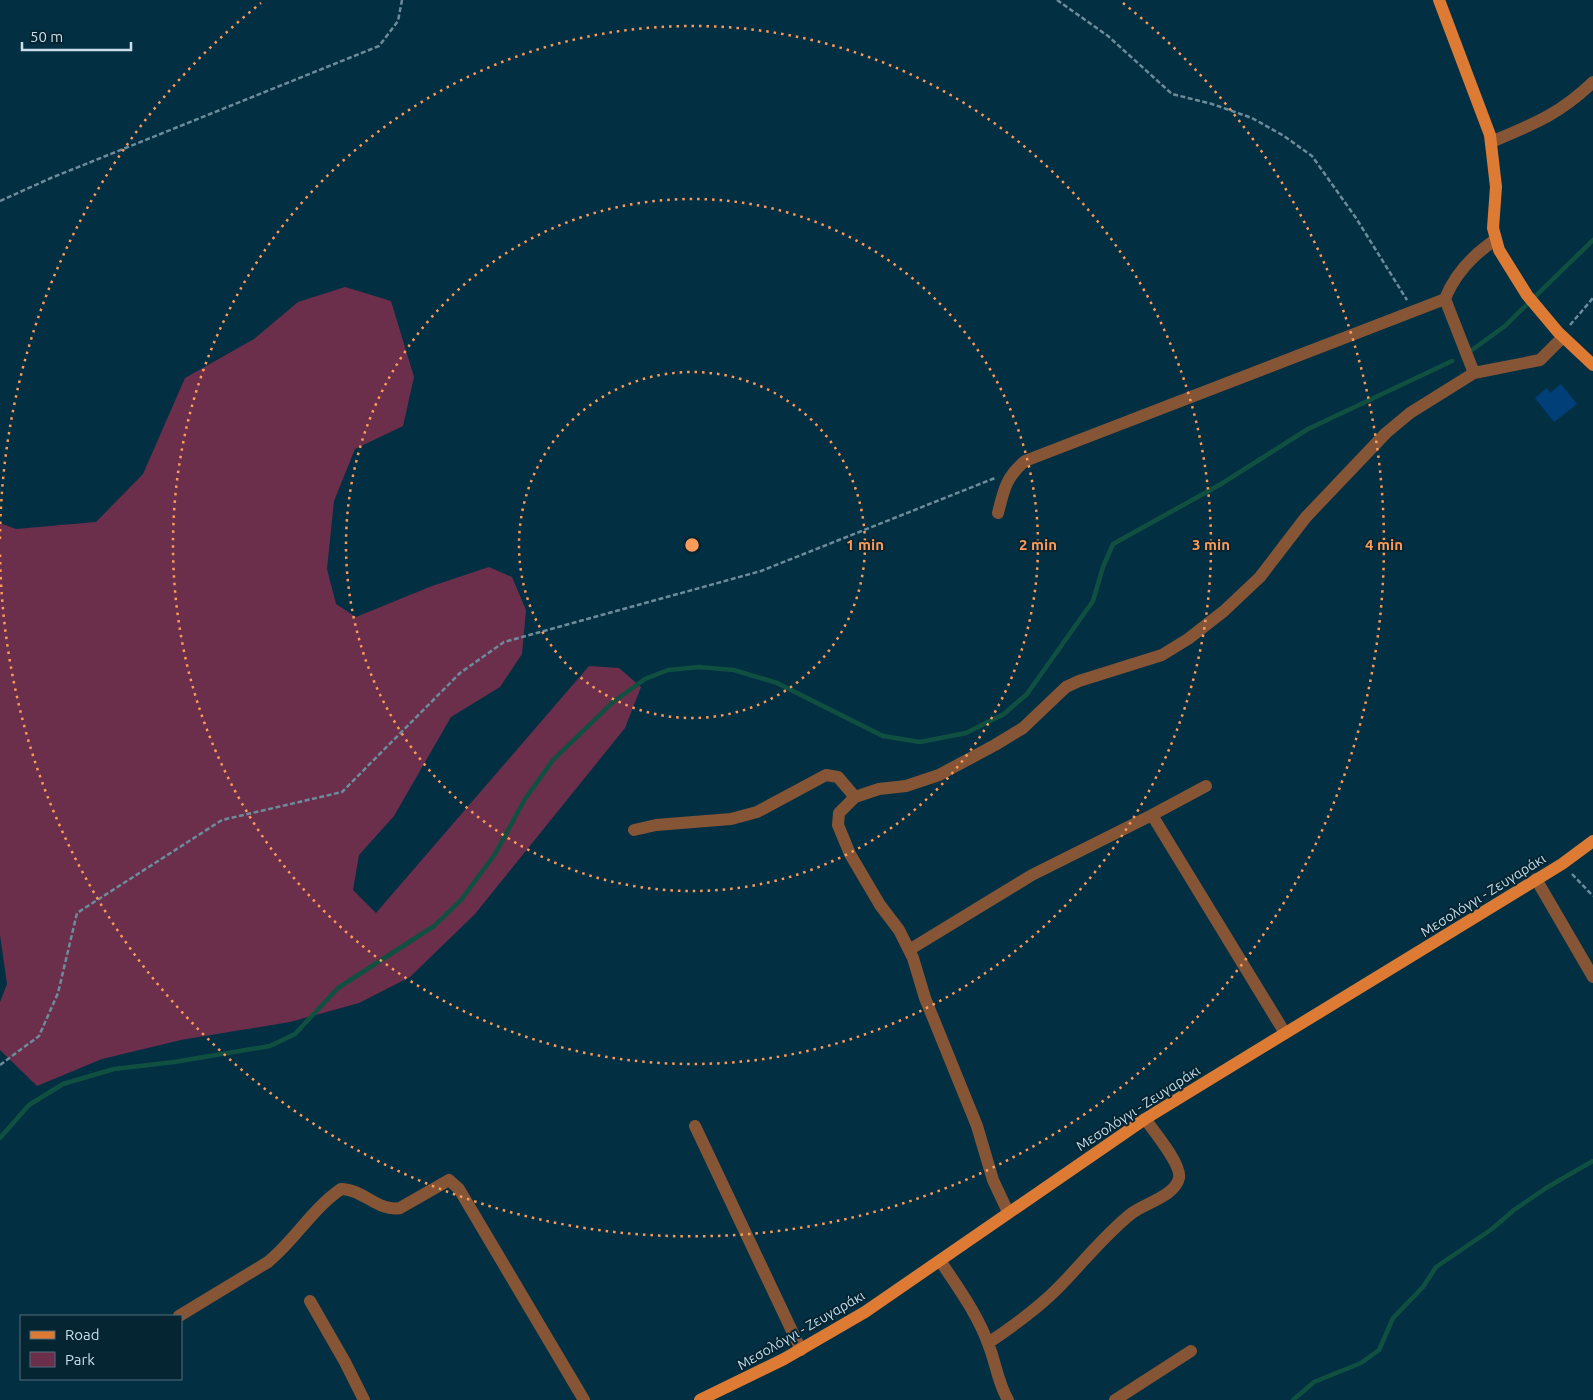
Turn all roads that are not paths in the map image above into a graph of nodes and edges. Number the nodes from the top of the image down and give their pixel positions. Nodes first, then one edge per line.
1 (1440, 0) edge
2 (1593, 82) edge
3 (1491, 142) junction
4 (1495, 240) junction
5 (1445, 299) junction
6 (1561, 334) junction
7 (1593, 365) edge
8 (1474, 374) junction
9 (998, 513) dead end
10 (1206, 786) dead end
11 (855, 797) junction
12 (1152, 815) junction
13 (634, 830) dead end
14 (1593, 841) edge
15 (1536, 879) junction
16 (909, 950) junction
17 (1593, 977) edge
18 (1285, 1033) junction
19 (1145, 1119) junction
20 (696, 1126) dead end
21 (1008, 1212) junction
22 (941, 1262) junction
23 (310, 1301) dead end
24 (181, 1315) edge
25 (988, 1343) junction
26 (800, 1350) junction
27 (1191, 1351) dead end
28 (364, 1400) edge
29 (584, 1400) edge
30 (700, 1400) edge
31 (1008, 1400) edge
32 (1115, 1400) edge

1 - 3 main road
2 - 3 street
3 - 4 main road
4 - 5 street
4 - 6 main road
5 - 8 street
5 - 9 street
6 - 7 main road
6 - 8 street
8 - 11 street
10 - 12 street
11 - 13 street
11 - 16 street
12 - 16 street
12 - 18 street
14 - 15 main road, Μεσολόγγι - Ζευγαράκι
15 - 17 street
15 - 18 main road, Μεσολόγγι - Ζευγαράκι
16 - 21 street
18 - 19 main road, Μεσολόγγι - Ζευγαράκι
19 - 21 main road, Μεσολόγγι - Ζευγαράκι
19 - 25 street
20 - 26 street
21 - 22 main road, Μεσολόγγι - Ζευγαράκι
22 - 25 street
22 - 26 main road, Μεσολόγγι - Ζευγαράκι
23 - 28 street
24 - 29 street
25 - 31 street
26 - 30 main road, Μεσολόγγι - Ζευγαράκι
27 - 32 street

